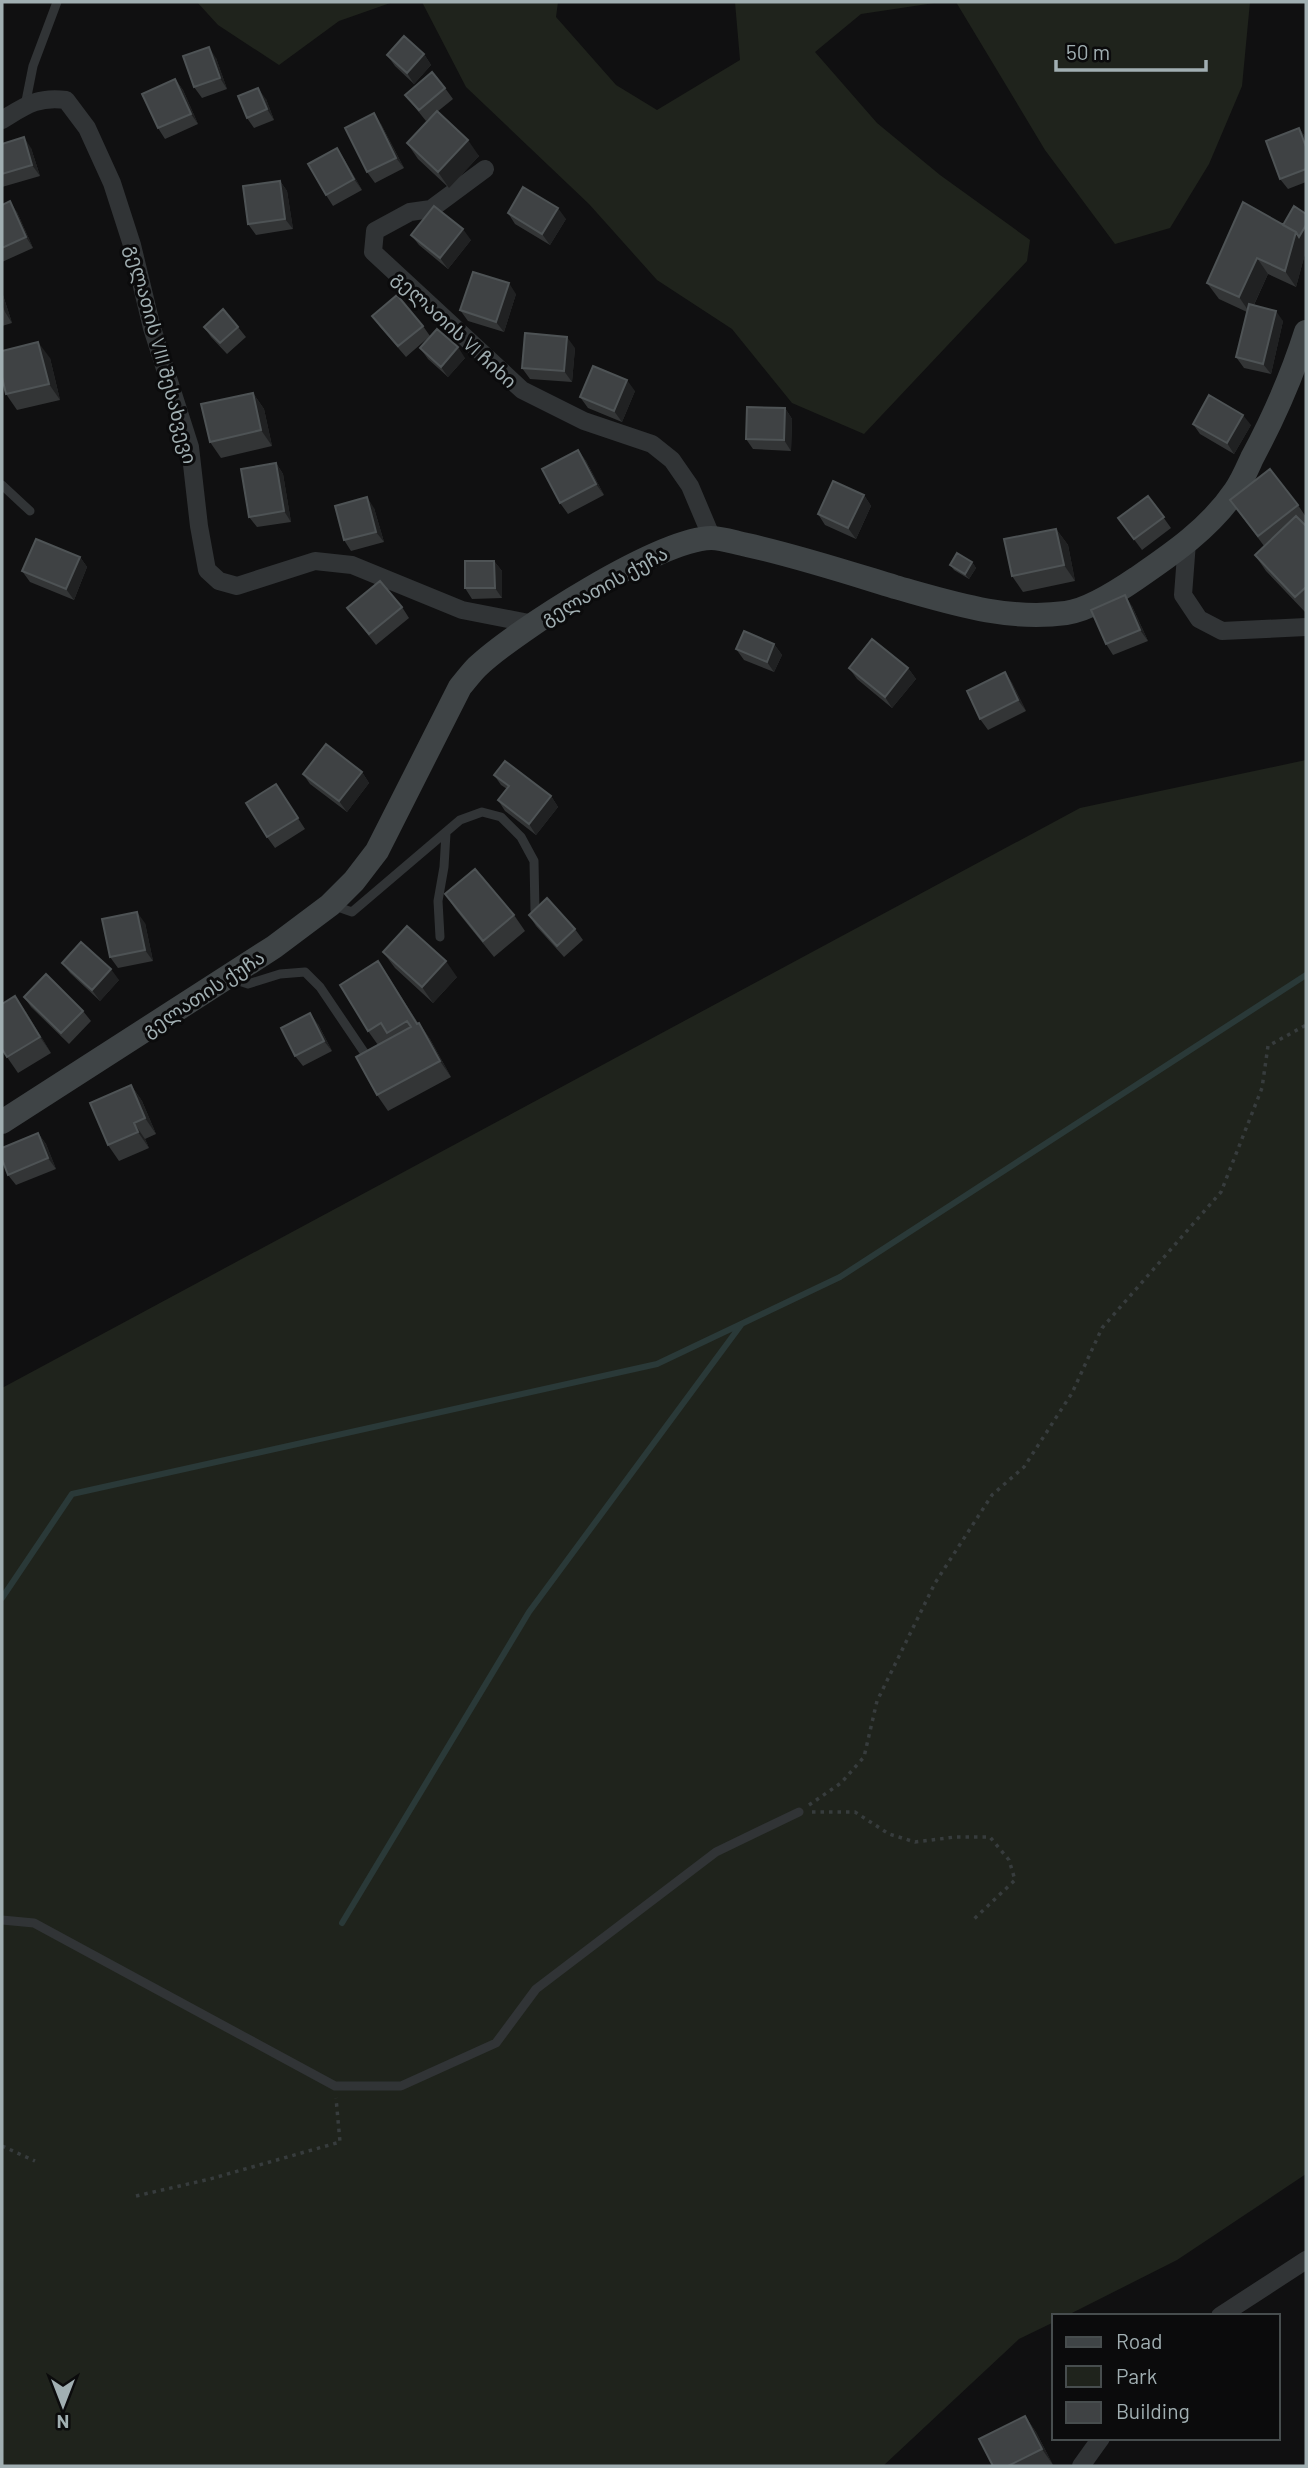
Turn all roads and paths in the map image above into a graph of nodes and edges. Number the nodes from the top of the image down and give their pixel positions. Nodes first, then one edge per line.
1 (57, 2) edge
2 (25, 106) junction
3 (2, 120) edge
4 (485, 169) dead end
5 (1306, 332) edge
6 (1300, 369) edge
7 (2, 485) edge
8 (30, 511) dead end
9 (712, 538) junction
10 (1187, 542) junction
11 (534, 624) junction
12 (1306, 627) edge
13 (446, 833) junction
14 (330, 905) junction
15 (536, 911) edge
16 (440, 937) dead end
17 (228, 977) junction
18 (1306, 1025) edge
19 (370, 1061) edge
20 (2, 1122) edge
21 (799, 1812) junction
22 (974, 1919) dead end
23 (2, 1920) edge
24 (335, 2086) junction
25 (2, 2146) edge
26 (35, 2161) dead end
27 (136, 2196) dead end
28 (1306, 2260) edge
29 (1223, 2314) edge
30 (1100, 2440) edge
31 (1082, 2466) edge

1 - 2 lane
2 - 3 street
2 - 11 street, გელათის VIII შესახვევი
4 - 9 street, გელათის VI ჩიხი
5 - 6 main road, გელათის ქუჩა
6 - 10 main road, გელათის ქუჩა
7 - 8 lane
9 - 10 main road, გელათის ქუჩა
9 - 11 main road, გელათის ქუჩა
10 - 12 street
11 - 14 main road, გელათის ქუჩა
13 - 14 lane
13 - 15 lane
13 - 16 lane
14 - 17 main road, გელათის ქუჩა
17 - 19 lane
17 - 20 main road, გელათის ქუჩა
18 - 21 path
21 - 22 path
21 - 24 lane
23 - 24 lane
24 - 27 path
25 - 26 path
28 - 29 street
30 - 31 street

